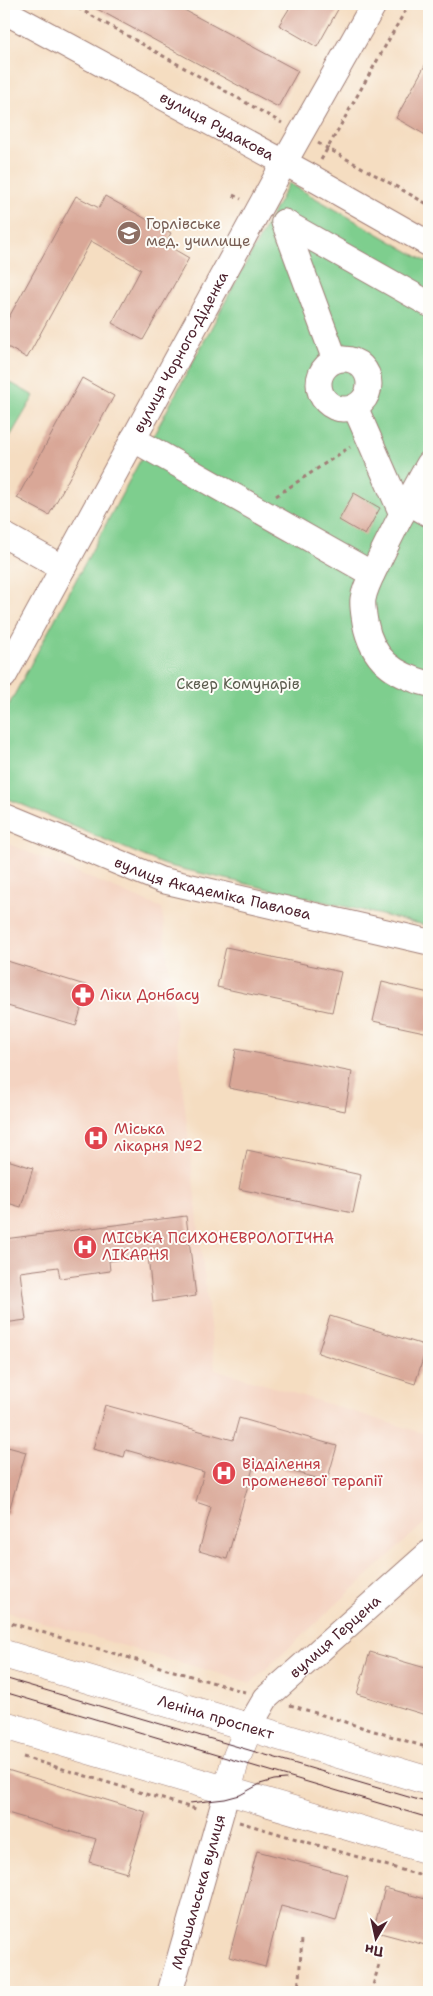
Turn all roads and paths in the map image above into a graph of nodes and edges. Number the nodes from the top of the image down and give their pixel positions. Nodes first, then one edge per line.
1 (71, 4) edge
2 (374, 4) edge
3 (409, 4) edge
4 (4, 11) edge
5 (301, 133) junction
6 (327, 147) junction
7 (284, 163) junction
8 (311, 177) junction
9 (429, 205) edge
10 (429, 244) edge
11 (429, 304) edge
12 (336, 360) junction
13 (354, 407) junction
14 (367, 436) junction
15 (133, 439) junction
16 (429, 464) edge
17 (405, 508) junction
18 (257, 509) junction
19 (429, 514) edge
20 (4, 535) edge
21 (63, 568) junction
22 (372, 574) junction
23 (4, 676) edge
24 (429, 684) edge
25 (4, 814) edge
26 (429, 942) edge
27 (429, 1553) edge
28 (4, 1621) edge
29 (4, 1654) edge
30 (266, 1698) junction
31 (4, 1725) edge
32 (249, 1727) junction
33 (429, 1748) edge
34 (429, 1781) edge
35 (227, 1792) junction
36 (429, 1850) edge
37 (302, 1939) dead end
38 (379, 1965) dead end
39 (170, 1992) edge
40 (298, 1992) edge
41 (371, 1992) edge

1 - 5 path
2 - 5 street, вулиця Чорного-Діденка
3 - 6 path
4 - 7 street, вулиця Рудакова
5 - 6 path
5 - 7 street, вулиця Чорного-Діденка
6 - 8 path
6 - 9 path
7 - 8 street, вулиця Рудакова
7 - 15 street, вулиця Чорного-Діденка
8 - 10 street, вулиця Рудакова
11 - 12 street
12 - 13 street
12 - 13 street
13 - 14 street
14 - 17 street
14 - 18 path
15 - 18 street
15 - 21 street, вулиця Чорного-Діденка
16 - 17 street
17 - 19 street
17 - 22 street
18 - 22 street
20 - 21 street
21 - 23 street, вулиця Чорного-Діденка
22 - 24 street
25 - 26 street, вулиця Академіка Павлова
27 - 30 street, вулиця Герцена
28 - 30 path
29 - 32 main road, Леніна проспект
30 - 32 street, вулиця Герцена
30 - 33 path
31 - 35 main road
32 - 34 main road, Леніна проспект
32 - 35 main road
35 - 36 main road
35 - 39 street, Маршальська вулиця
37 - 40 path
38 - 41 path

